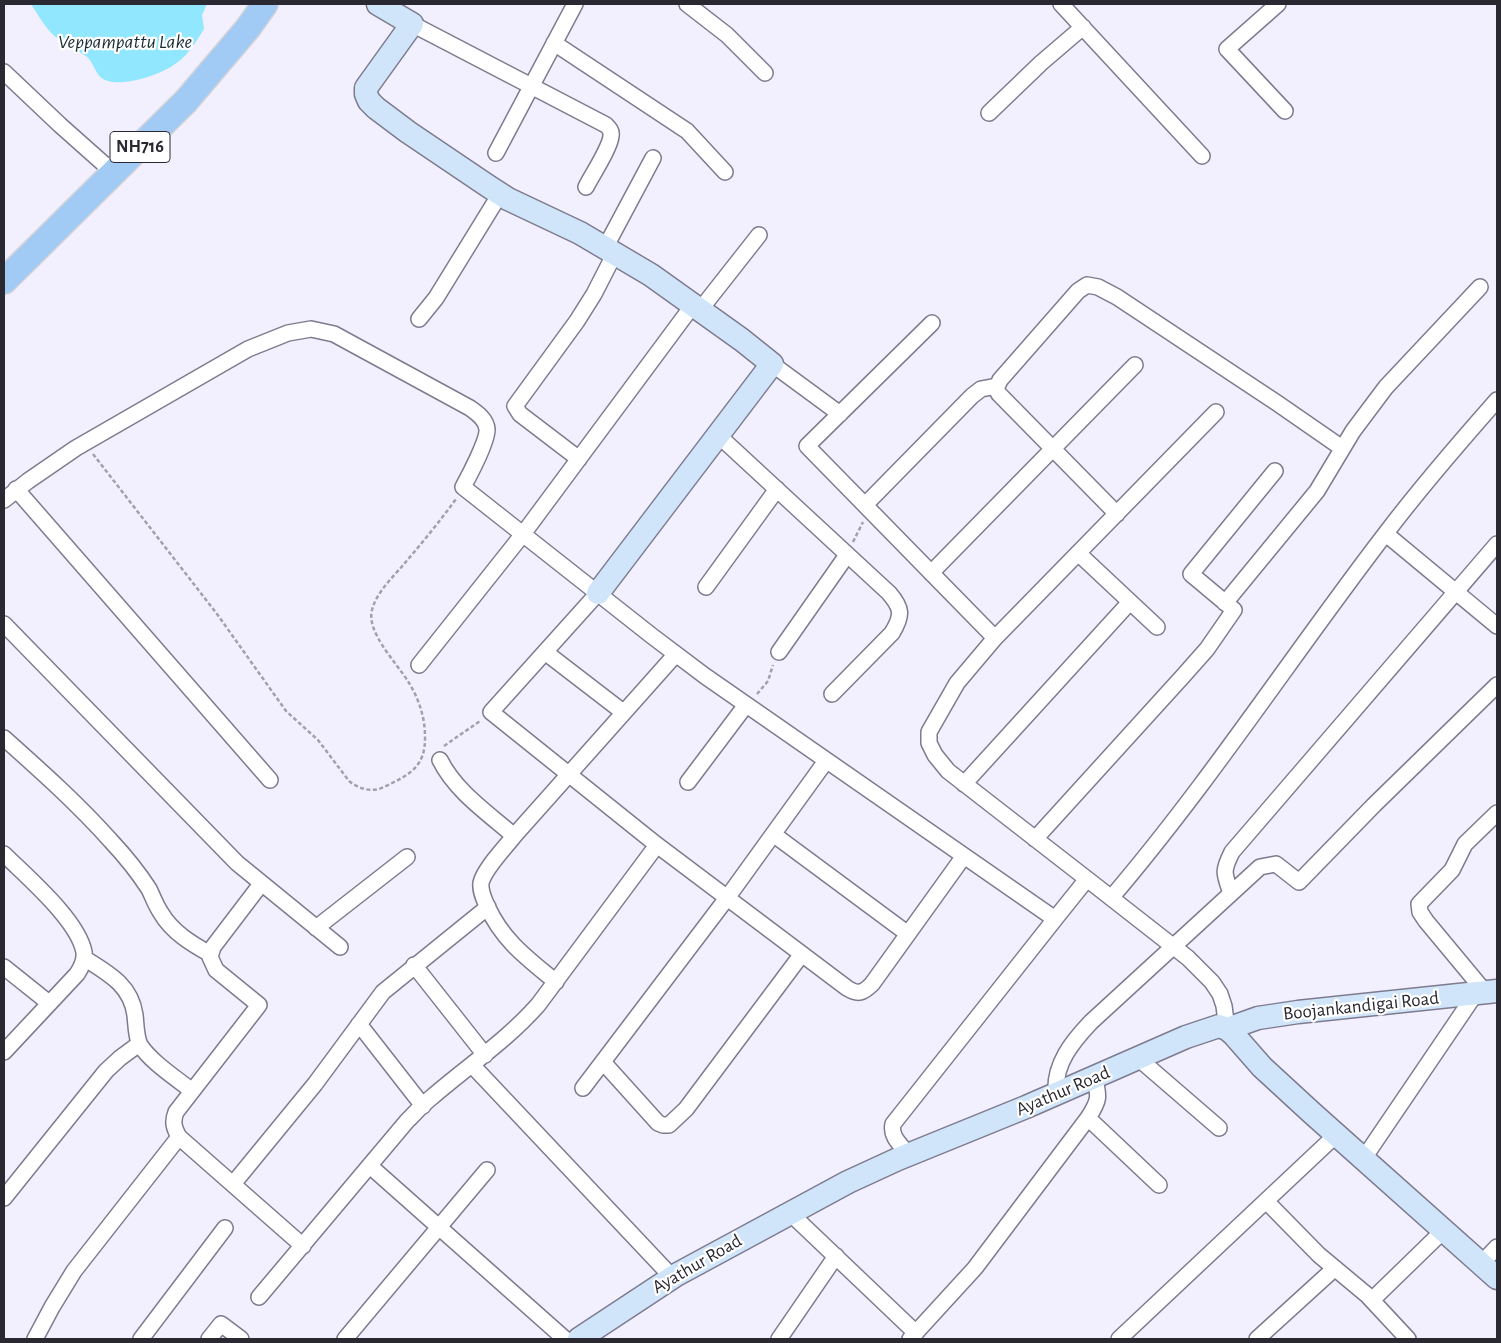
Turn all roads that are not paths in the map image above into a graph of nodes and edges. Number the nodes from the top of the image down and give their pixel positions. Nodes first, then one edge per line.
1 (265, 4) edge
2 (378, 4) edge
3 (574, 4) edge
4 (686, 4) edge
5 (1061, 4) edge
6 (1278, 4) edge
7 (412, 24) junction
8 (1083, 27) junction
9 (554, 42) junction
10 (4, 72) edge
11 (765, 72) dead end
12 (531, 86) junction
13 (1284, 111) dead end
14 (989, 113) dead end
15 (496, 152) dead end
16 (1202, 156) dead end
17 (652, 158) dead end
18 (725, 172) dead end
19 (114, 173) junction
20 (586, 187) dead end
21 (500, 194) junction
22 (759, 235) dead end
23 (610, 250) junction
24 (4, 281) edge
25 (1480, 287) dead end
26 (697, 308) junction
27 (419, 319) dead end
28 (932, 323) dead end
29 (772, 364) junction
30 (1135, 365) dead end
31 (998, 386) junction
32 (1497, 400) edge
33 (1216, 412) dead end
34 (840, 414) junction
35 (718, 435) junction
36 (1342, 448) junction
37 (1052, 449) junction
38 (579, 459) junction
39 (1275, 471) dead end
40 (16, 489) junction
41 (777, 490) junction
42 (4, 500) edge
43 (868, 508) junction
44 (1116, 514) junction
45 (523, 534) junction
46 (1386, 534) junction
47 (1497, 544) edge
48 (1078, 553) junction
49 (847, 554) junction
50 (931, 572) junction
51 (706, 587) dead end
52 (1456, 592) junction
53 (598, 593) junction
54 (1130, 602) junction
55 (1225, 603) junction
56 (4, 624) edge
57 (1497, 626) edge
58 (1157, 627) dead end
59 (995, 638) junction
60 (545, 652) junction
61 (779, 652) road end
62 (676, 654) junction
63 (419, 665) dead end
64 (1497, 685) edge
65 (832, 694) dead end
66 (746, 705) junction
67 (623, 712) junction
68 (4, 738) edge
69 (438, 753) road end
70 (826, 761) junction
71 (569, 774) junction
72 (270, 780) dead end
73 (688, 782) dead end
74 (964, 784) junction
75 (1497, 813) edge
76 (773, 834) junction
77 (514, 836) junction
78 (1035, 839) junction
79 (658, 845) junction
80 (4, 854) edge
81 (964, 856) junction
82 (407, 857) dead end
83 (1087, 879) junction
84 (261, 884) junction
85 (1231, 894) junction
86 (727, 898) junction
87 (1111, 898) junction
88 (488, 907) junction
89 (1055, 918) junction
90 (316, 928) junction
91 (908, 934) junction
92 (340, 947) dead end
93 (1174, 947) junction
94 (210, 954) junction
95 (802, 954) junction
96 (84, 958) junction
97 (414, 965) junction
98 (4, 967) edge
99 (556, 982) junction
100 (1486, 992) edge
101 (49, 1003) junction
102 (359, 1024) junction
103 (1227, 1029) junction
104 (139, 1044) junction
105 (4, 1052) edge
106 (485, 1055) junction
107 (1138, 1058) junction
108 (603, 1062) junction
109 (472, 1065) junction
110 (1094, 1077) junction
111 (583, 1088) dead end
112 (192, 1091) junction
113 (1056, 1094) junction
114 (423, 1106) junction
115 (1088, 1118) junction
116 (1219, 1128) dead end
117 (1336, 1134) junction
118 (179, 1137) junction
119 (909, 1155) junction
120 (1364, 1158) junction
121 (370, 1166) junction
122 (487, 1170) dead end
123 (233, 1184) junction
124 (1159, 1185) dead end
125 (4, 1198) edge
126 (1266, 1201) junction
127 (790, 1213) junction
128 (226, 1228) dead end
129 (439, 1228) junction
130 (1444, 1230) junction
131 (303, 1246) junction
132 (1497, 1247) edge
133 (836, 1256) junction
134 (1335, 1268) junction
135 (1489, 1271) edge
136 (672, 1277) junction
137 (259, 1298) dead end
138 (1372, 1300) junction
139 (913, 1336) edge
140 (588, 1337) edge
141 (1401, 1337) edge
142 (34, 1339) edge
143 (141, 1339) edge
144 (209, 1339) edge
145 (242, 1339) edge
146 (345, 1339) edge
147 (565, 1339) edge
148 (779, 1339) edge
149 (1119, 1339) edge
150 (1257, 1339) edge

1 - 19 main road, NH716
2 - 7 street
3 - 9 street
4 - 11 street
5 - 8 street
6 - 13 street
7 - 12 street
7 - 21 street
8 - 14 street
8 - 16 street
9 - 12 street
9 - 18 street
10 - 19 street
12 - 15 street
12 - 20 street
17 - 23 street
19 - 24 main road, NH716
21 - 23 street
21 - 27 street
22 - 26 street
23 - 26 street
23 - 38 street
25 - 36 street
26 - 29 street
26 - 38 street
28 - 34 street
29 - 34 street
29 - 35 street
30 - 37 street
31 - 36 street
31 - 37 street
31 - 43 street
32 - 46 street
33 - 44 street
34 - 43 street
35 - 41 street
35 - 53 street
36 - 55 street
37 - 44 street
37 - 50 street
38 - 45 street
39 - 55 street
40 - 42 street
40 - 45 street
40 - 72 street
41 - 49 street
41 - 51 street
43 - 50 street
44 - 48 street
45 - 53 street
45 - 63 street
46 - 52 street
46 - 87 street
47 - 52 street
48 - 54 street
48 - 59 street
49 - 61 street
49 - 65 street
50 - 59 street
52 - 57 street
52 - 85 street
53 - 60 street
53 - 62 street
54 - 58 street
54 - 74 street
55 - 78 street
56 - 84 street
59 - 74 street
60 - 67 street
60 - 71 street
62 - 66 street
62 - 67 street
64 - 85 street
66 - 70 street
66 - 73 street
67 - 71 street
68 - 94 street
69 - 77 street
70 - 76 street
70 - 81 street
71 - 77 street
71 - 79 street
74 - 78 street
75 - 100 street
76 - 86 street
76 - 91 street
77 - 88 street
78 - 83 street
79 - 86 street
79 - 99 street
80 - 96 street
81 - 89 street
81 - 91 street
82 - 90 street
83 - 87 street
83 - 89 street
84 - 90 street
84 - 94 street
85 - 93 street
86 - 95 street
86 - 108 street
87 - 93 street
88 - 97 street
88 - 99 street
89 - 119 street
90 - 92 street
91 - 95 street
93 - 103 street
93 - 113 street
94 - 112 street
95 - 108 street
96 - 101 street
96 - 104 street
97 - 102 street
97 - 106 street
98 - 101 street
99 - 106 street
100 - 103 street, Boojankandigai Road
100 - 120 street
101 - 105 street
102 - 114 street
102 - 123 street
103 - 107 street, Ayathur Road
103 - 117 street
104 - 112 street
104 - 125 street
106 - 109 street
107 - 110 street, Ayathur Road
107 - 116 street
108 - 111 street
109 - 114 street
109 - 136 street
110 - 113 street, Ayathur Road
110 - 115 street
112 - 118 street
113 - 119 street, Ayathur Road
114 - 121 street
115 - 124 street
115 - 139 street
117 - 120 street
117 - 126 street
118 - 123 street
118 - 142 street
119 - 127 street, Ayathur Road
120 - 130 street
121 - 129 street
121 - 131 street
122 - 129 street
123 - 131 street
126 - 134 street
126 - 149 street
127 - 133 street
127 - 136 street, Ayathur Road
128 - 143 street
129 - 146 street
129 - 147 street
130 - 135 street
130 - 138 street
131 - 137 street
132 - 135 street
133 - 139 street
133 - 148 street
134 - 138 street
134 - 150 street
136 - 140 street, Ayathur Road
138 - 141 street
144 - 145 street

